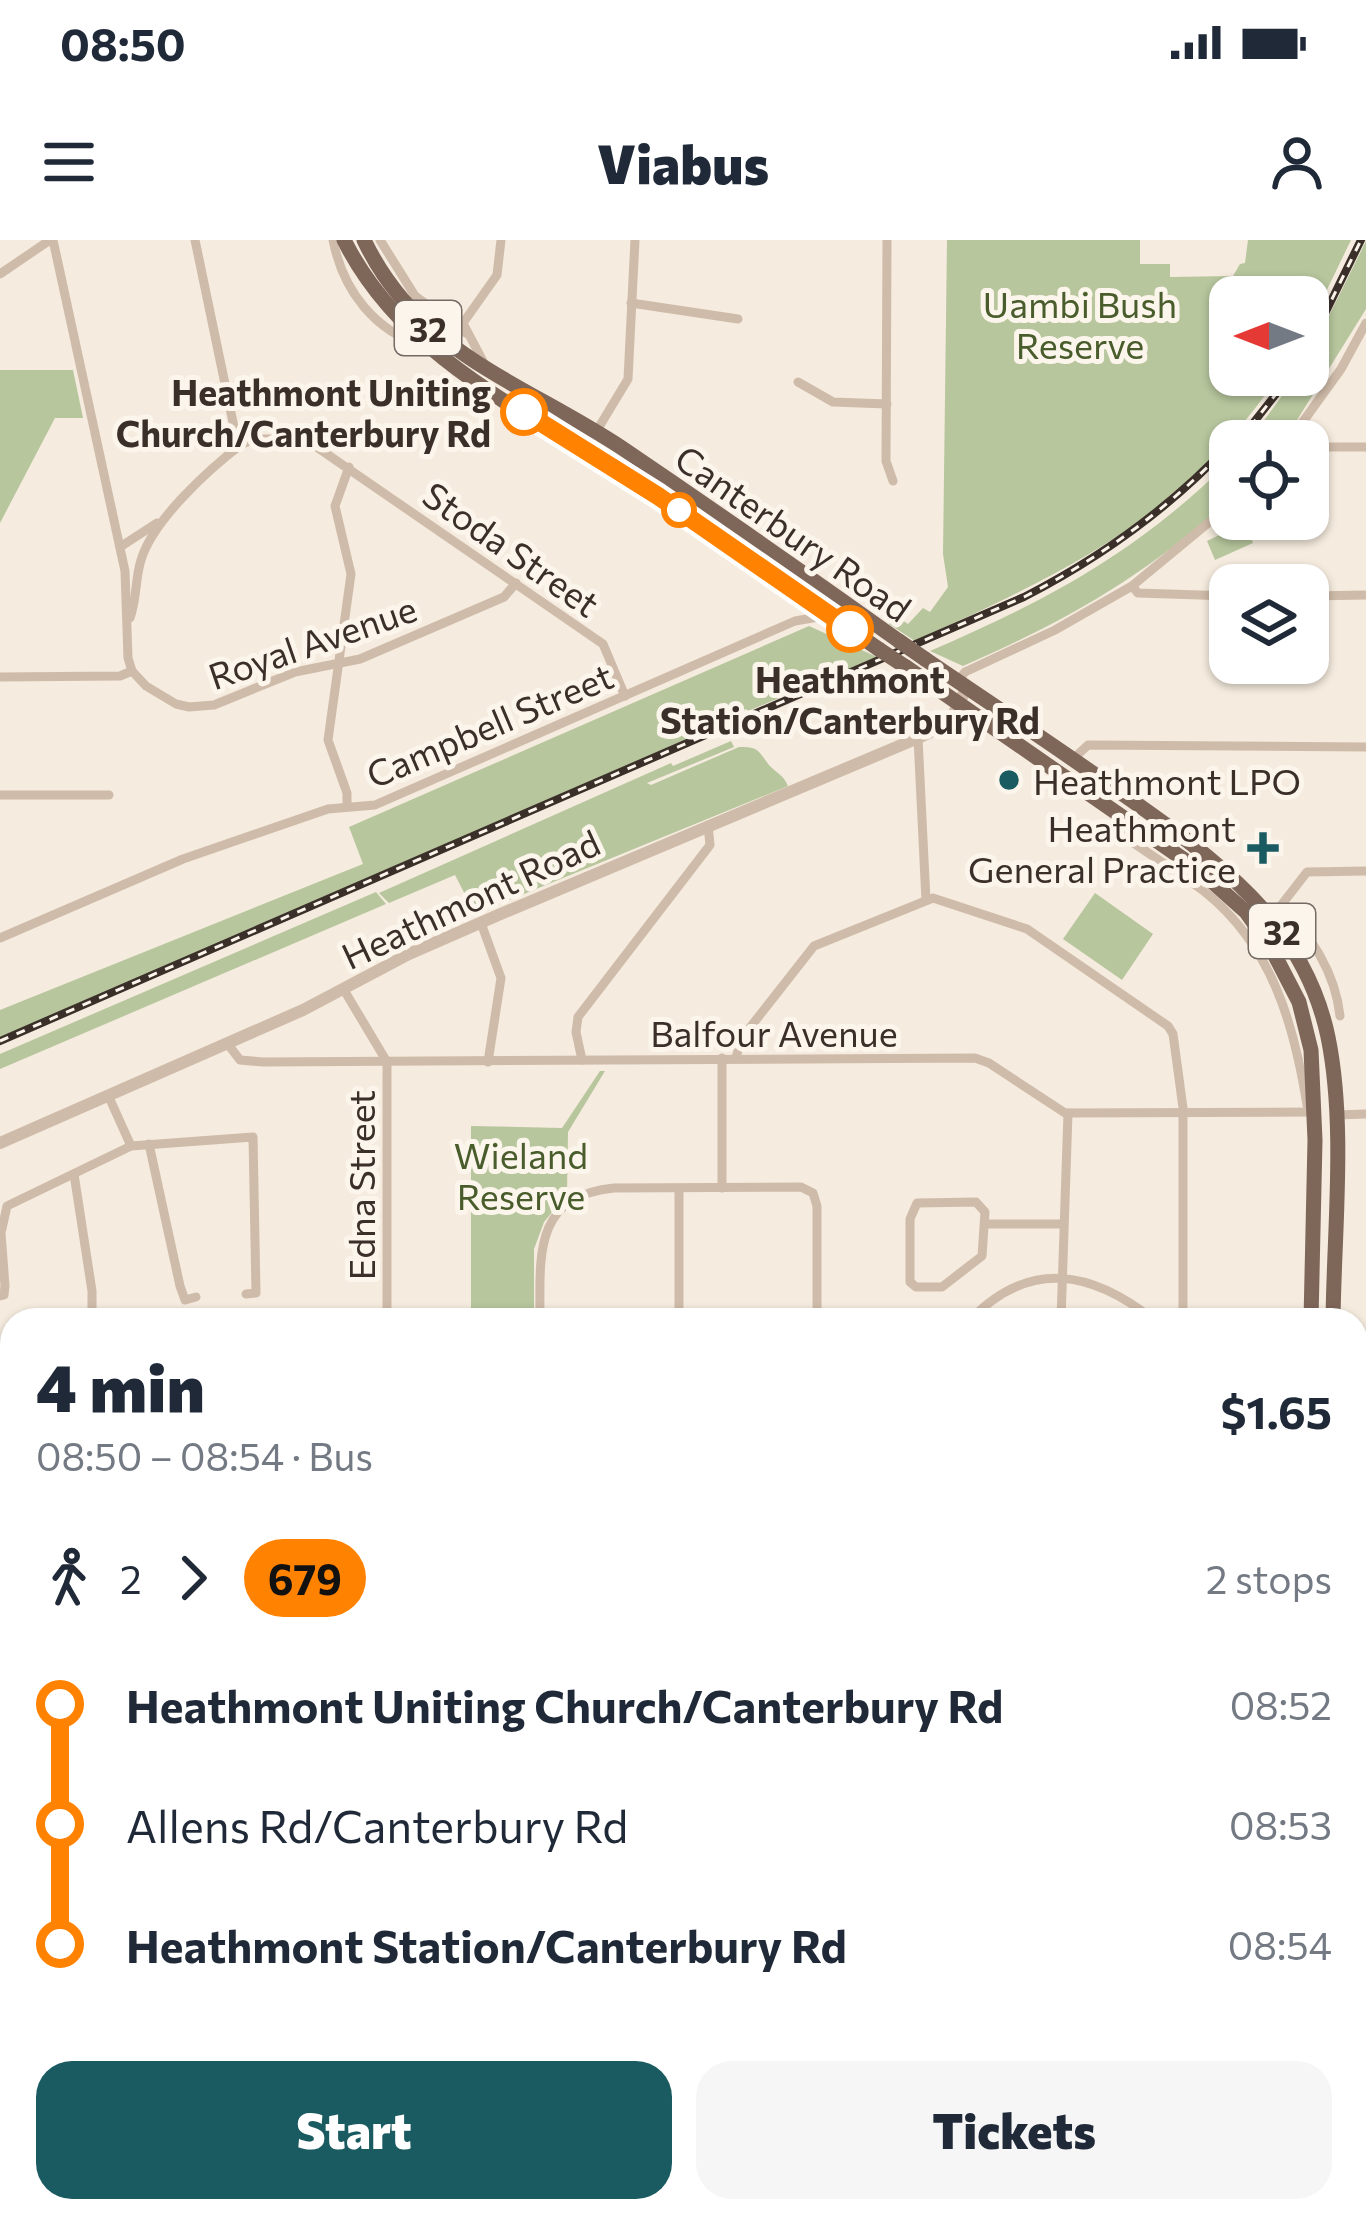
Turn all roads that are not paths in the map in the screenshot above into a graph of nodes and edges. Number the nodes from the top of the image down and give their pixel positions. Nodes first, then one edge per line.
1 (52, 240) edge
2 (195, 240) edge
3 (333, 240) edge
4 (344, 240) edge
5 (364, 240) edge
6 (380, 240) edge
7 (501, 240) edge
8 (635, 240) edge
9 (887, 240) edge
10 (0, 274) edge
11 (631, 303) junction
12 (738, 319) dead end
13 (1366, 323) edge
14 (464, 328) junction
15 (435, 344) junction
16 (490, 373) junction
17 (798, 382) dead end
18 (887, 404) junction
19 (1305, 420) edge
20 (596, 432) junction
21 (242, 444) junction
22 (1329, 447) edge
23 (1366, 448) edge
24 (586, 451) junction
25 (349, 467) junction
26 (893, 481) dead end
27 (167, 517) junction
28 (1209, 522) edge
29 (721, 529) junction
30 (120, 547) junction
31 (516, 584) junction
32 (1132, 586) junction
33 (803, 596) junction
34 (1209, 596) edge
35 (1329, 596) edge
36 (1366, 596) edge
37 (830, 615) junction
38 (867, 619) junction
39 (795, 621) junction
40 (127, 624) junction
41 (865, 639) junction
42 (338, 664) junction
43 (132, 671) junction
44 (0, 676) edge
45 (963, 684) junction
46 (626, 696) junction
47 (955, 701) junction
48 (979, 718) junction
49 (944, 725) junction
50 (918, 738) junction
51 (1366, 746) edge
52 (1084, 756) junction
53 (1063, 783) junction
54 (0, 795) edge
55 (110, 795) dead end
56 (347, 807) junction
57 (708, 825) junction
58 (1366, 871) edge
59 (926, 900) junction
60 (1278, 911) junction
61 (481, 922) junction
62 (0, 938) edge
63 (344, 990) junction
64 (1340, 1016) dead end
65 (227, 1043) junction
66 (722, 1058) junction
67 (736, 1058) junction
68 (582, 1060) junction
69 (386, 1062) junction
70 (488, 1062) junction
71 (108, 1095) junction
72 (1311, 1112) junction
73 (1067, 1113) junction
74 (1183, 1113) junction
75 (1366, 1114) edge
76 (1336, 1115) junction
77 (0, 1143) edge
78 (149, 1144) junction
79 (131, 1146) junction
80 (74, 1174) junction
81 (722, 1188) junction
82 (679, 1189) junction
83 (985, 1224) junction
84 (1063, 1224) junction
85 (1061, 1276) junction
86 (255, 1294) dead end
87 (0, 1296) edge
88 (196, 1298) dead end
89 (92, 1308) edge
90 (387, 1308) edge
91 (540, 1308) edge
92 (679, 1308) edge
93 (817, 1308) edge
94 (986, 1308) edge
95 (1061, 1308) edge
96 (1137, 1308) edge
97 (1183, 1308) edge
98 (1311, 1308) edge
99 (1333, 1308) edge

1 - 10 street
1 - 30 street
2 - 21 street
3 - 15 street
4 - 15 main road, Canterbury Road / 32
5 - 15 main road, Canterbury Road / 32
6 - 14 street
7 - 14 street
8 - 11 street
9 - 18 street
11 - 12 street
11 - 20 street
13 - 19 street
14 - 15 street
14 - 16 street
15 - 16 main road, Canterbury Road / 32
15 - 24 main road, Canterbury Road / 32
16 - 20 main road, Canterbury Road / 32
17 - 18 street
18 - 26 street
20 - 24 main road
20 - 29 main road, Canterbury Road / 32
21 - 25 street, Stoda Street
21 - 27 street
22 - 23 street
24 - 29 main road, Canterbury Road / 32
25 - 31 street, Stoda Street
25 - 42 street
27 - 30 street
27 - 40 street
28 - 32 street
29 - 33 main road, Canterbury Road / 32
29 - 38 main road, Canterbury Road / 32
30 - 40 street
31 - 42 street, Royal Avenue
31 - 46 street, Stoda Street
32 - 34 street
32 - 45 street
33 - 37 main road, Canterbury Road / 32
33 - 39 street
35 - 36 street
37 - 39 street, Campbell Street
37 - 41 main road, Canterbury Road / 32
38 - 41 main road
38 - 45 main road, Canterbury Road / 32, bridge
39 - 46 street, Campbell Street
40 - 43 street
41 - 47 main road, Canterbury Road / 32, bridge
42 - 43 street, Royal Avenue
42 - 56 street
43 - 44 street
45 - 47 street
45 - 52 main road, Canterbury Road / 32
46 - 56 street, Campbell Street
47 - 48 main road, Canterbury Road / 32
47 - 49 street
48 - 49 street, Heathmont Road
48 - 53 main road, Canterbury Road / 32
49 - 50 street, Heathmont Road
50 - 57 street, Heathmont Road
50 - 59 street
51 - 52 street
52 - 53 main road
52 - 60 main road, Canterbury Road / 32
53 - 72 main road, Canterbury Road / 32
54 - 55 street
56 - 62 street, Campbell Street
57 - 61 street, Heathmont Road
57 - 68 street
58 - 60 street
59 - 67 street
59 - 74 street
60 - 64 street
60 - 76 main road, Canterbury Road / 32
61 - 63 street, Heathmont Road
61 - 70 street
63 - 65 street, Heathmont Road
63 - 69 street, Edna Street
65 - 69 street, Balfour Avenue
65 - 71 street, Heathmont Road
66 - 67 street, Balfour Avenue
66 - 68 street, Balfour Avenue
66 - 81 street
67 - 73 street, Balfour Avenue
68 - 70 street, Balfour Avenue
69 - 70 street, Balfour Avenue
69 - 90 street, Edna Street
71 - 77 street, Heathmont Road
71 - 79 street
72 - 74 street
72 - 98 main road, Canterbury Road / 32
73 - 74 street
73 - 84 street
74 - 97 street
75 - 76 street
76 - 99 main road, Canterbury Road / 32
78 - 79 street
78 - 86 street
78 - 88 street
79 - 80 street
80 - 87 street
80 - 89 street
81 - 82 street
81 - 93 street
82 - 91 street
82 - 92 street
83 - 83 street
83 - 84 street
84 - 85 street
85 - 94 street
85 - 95 street
85 - 96 street

